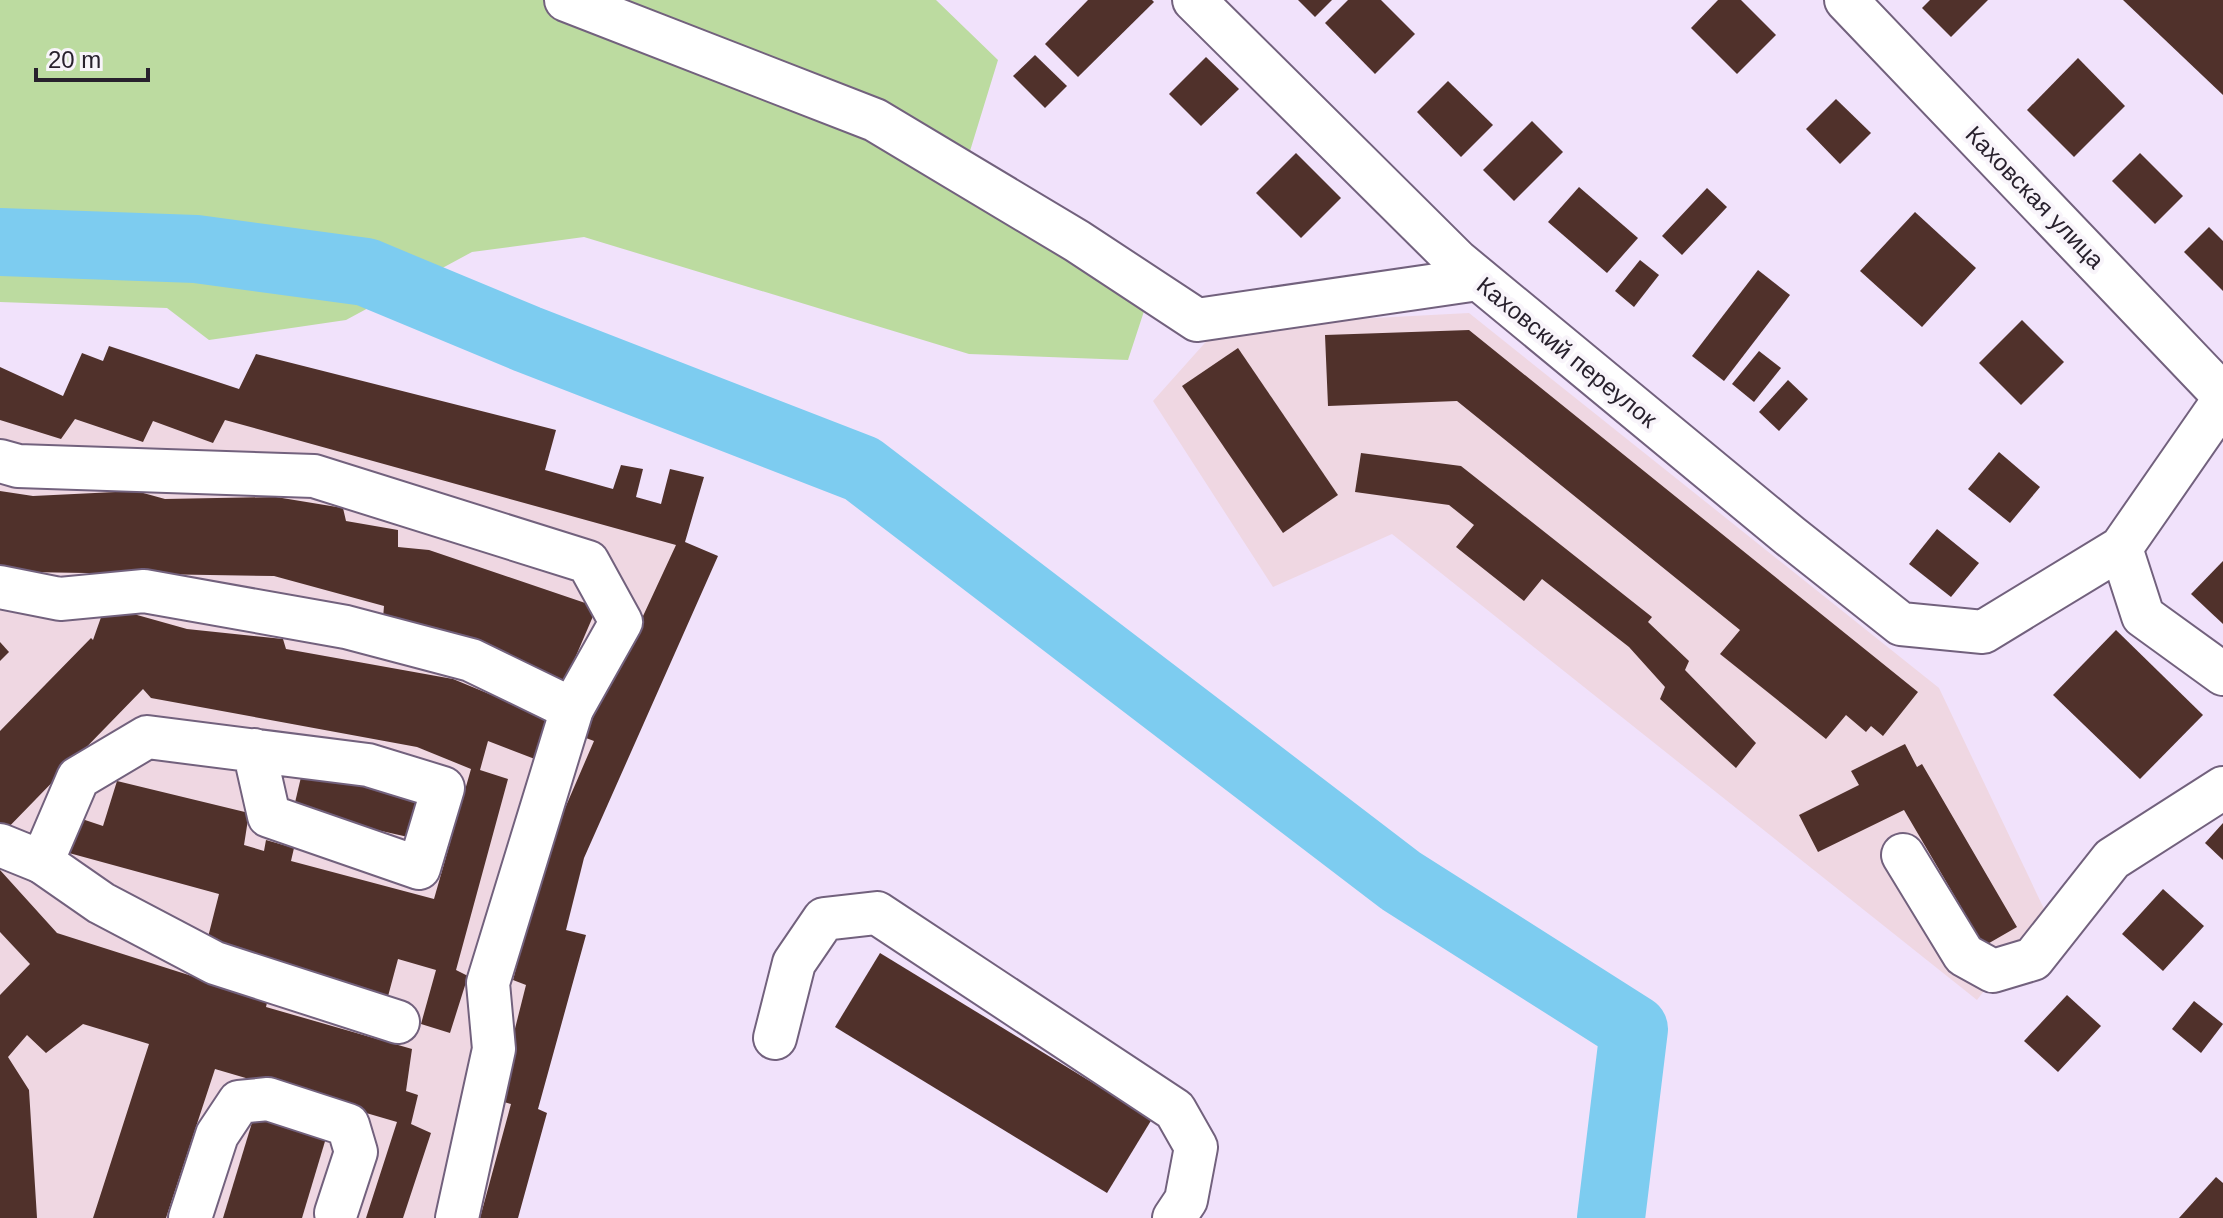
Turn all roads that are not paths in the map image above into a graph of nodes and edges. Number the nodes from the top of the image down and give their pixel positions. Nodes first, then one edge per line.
1 (566, 0) edge
2 (1194, 0) edge
3 (599, 8) edge
4 (1867, 8) edge
5 (1478, 279) junction
6 (2223, 395) edge
7 (2223, 401) edge
8 (0, 461) edge
9 (2121, 548) junction
10 (0, 587) edge
11 (2223, 674) edge
12 (572, 709) junction
13 (254, 750) dead end
14 (2223, 788) edge
15 (0, 845) edge
16 (1903, 855) dead end
17 (42, 862) junction
18 (398, 1022) dead end
19 (775, 1038) dead end
20 (336, 1213) dead end
21 (190, 1218) edge
22 (457, 1218) edge
23 (1174, 1218) edge

1 - 3 street
2 - 5 street, Каховский переулок
3 - 5 street
4 - 6 street, Каховская улица
5 - 9 street, Каховский переулок
7 - 9 street
8 - 12 street
9 - 11 street
10 - 12 street
12 - 22 street
13 - 17 street
14 - 16 street
15 - 17 street
17 - 18 street
19 - 23 street
20 - 21 street

